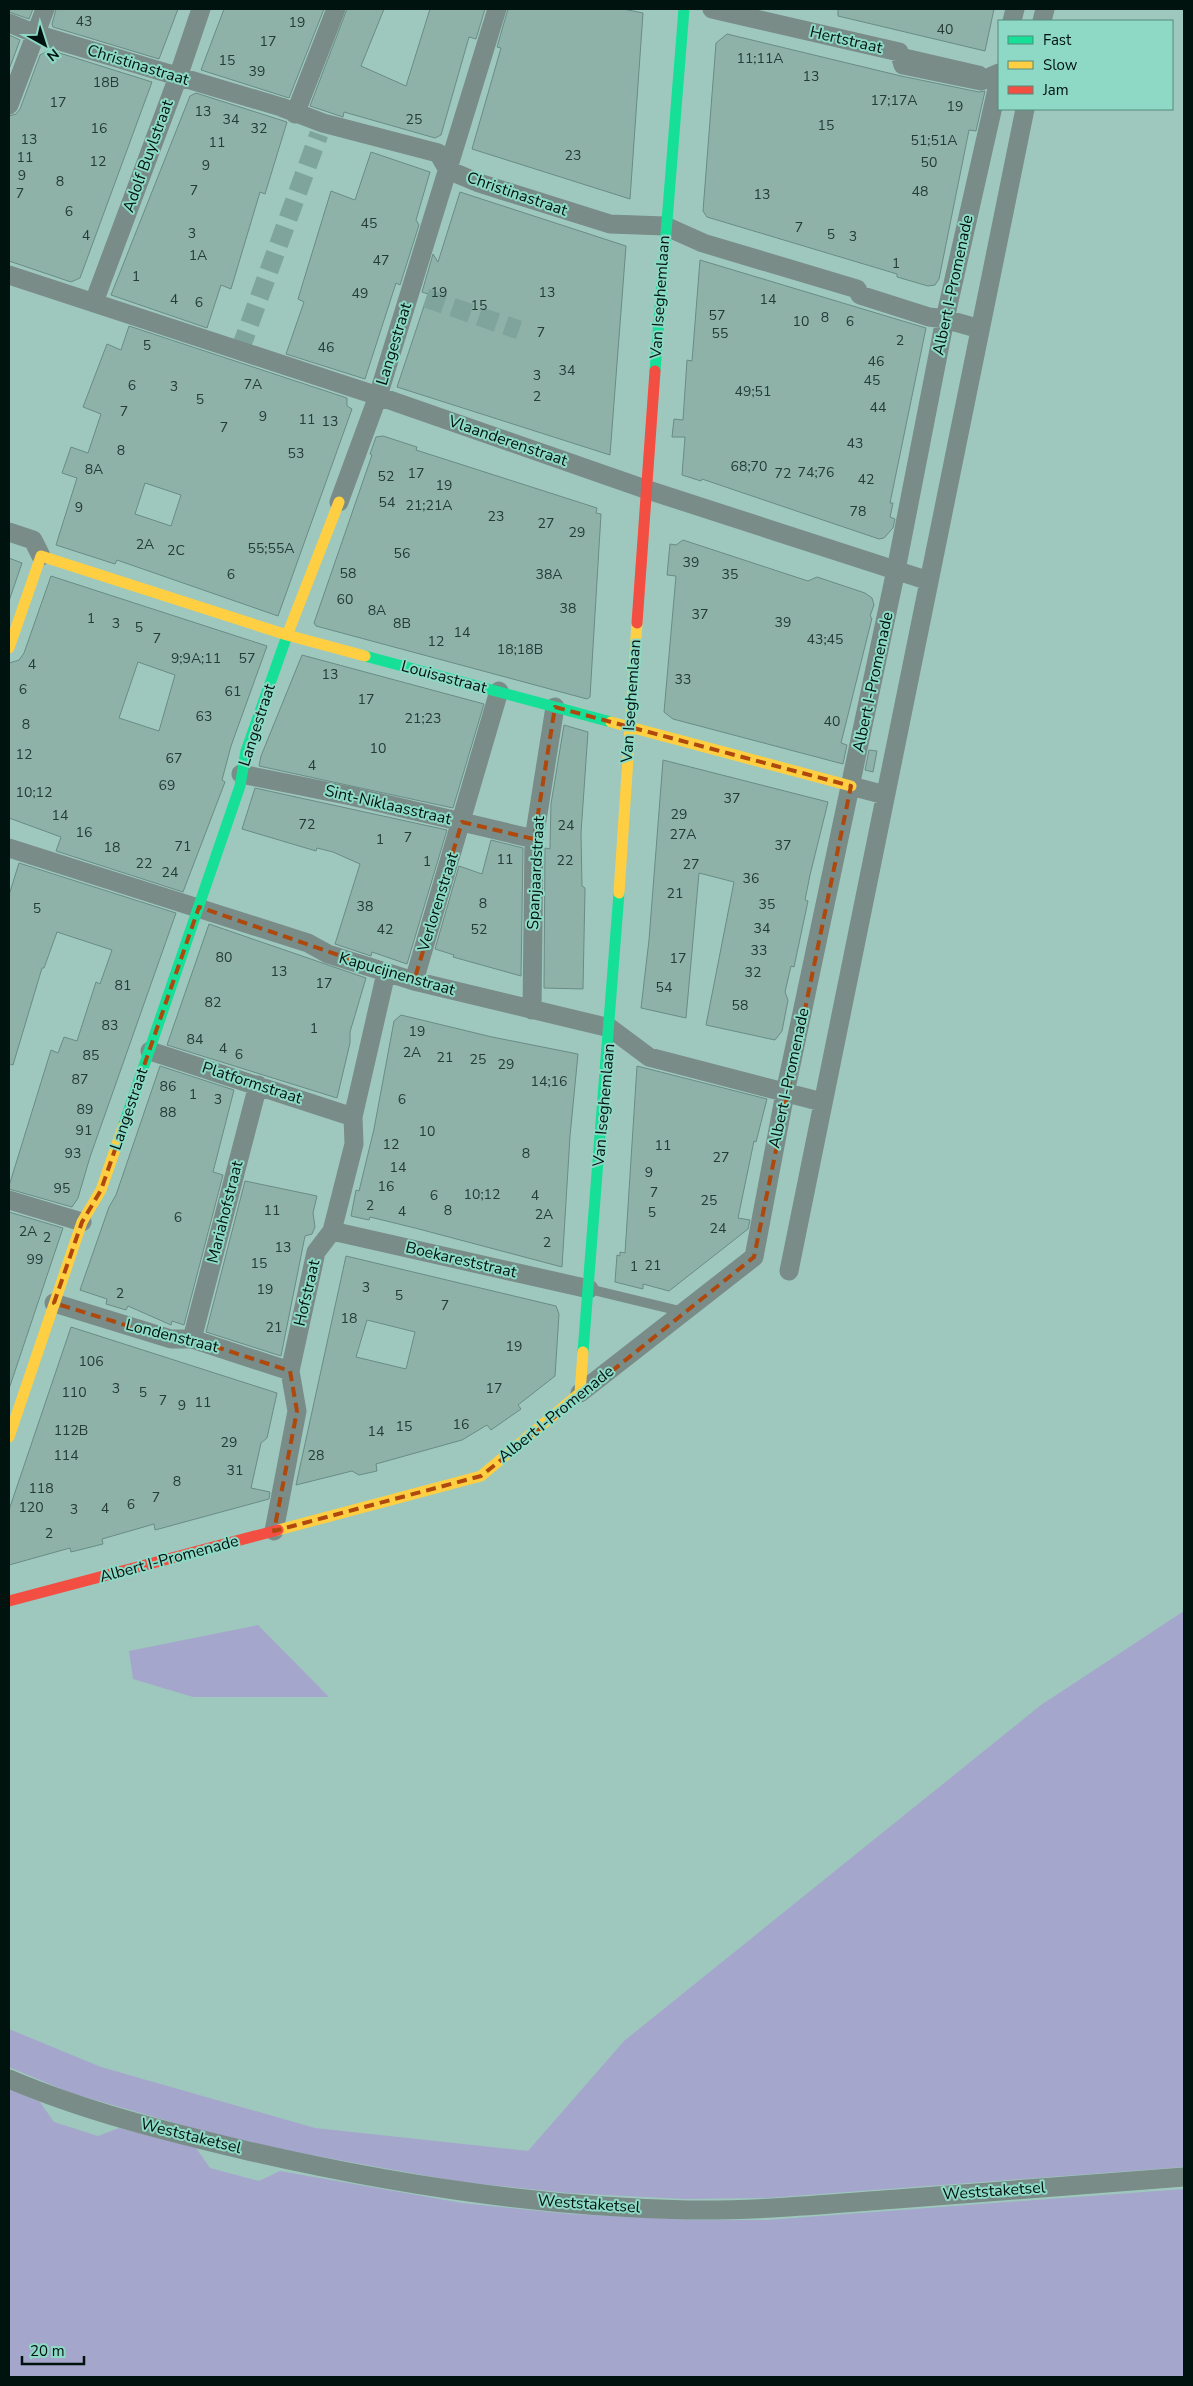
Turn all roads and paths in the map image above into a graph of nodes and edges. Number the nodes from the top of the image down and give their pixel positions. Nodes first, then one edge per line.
1 (45, 9) edge
2 (200, 9) edge
3 (336, 9) edge
4 (498, 9) edge
5 (684, 9) edge
6 (712, 9) edge
7 (9, 23) edge
8 (36, 34) junction
9 (990, 72) edge
10 (178, 77) junction
11 (998, 84) edge
12 (9, 104) edge
13 (1024, 110) edge
14 (294, 114) junction
15 (448, 170) junction
16 (665, 226) junction
17 (9, 275) edge
18 (857, 289) junction
19 (94, 302) junction
20 (930, 308) dead end
21 (945, 319) junction
22 (980, 329) junction
23 (378, 396) junction
24 (645, 489) junction
25 (339, 502) joint
26 (9, 532) edge
27 (41, 556) junction
28 (896, 570) junction
29 (929, 581) junction
30 (287, 635) junction
31 (9, 648) edge
32 (499, 692) junction
33 (555, 706) junction
34 (630, 727) junction
35 (241, 774) junction
36 (851, 786) junction
37 (885, 794) junction
38 (462, 822) junction
39 (534, 839) junction
40 (10, 853) edge
41 (199, 907) junction
42 (386, 973) junction
43 (414, 981) junction
44 (532, 1010) junction
45 (610, 1028) junction
46 (150, 1051) junction
47 (258, 1085) junction
48 (785, 1093) junction
49 (822, 1102) junction
50 (353, 1116) junction
51 (9, 1200) edge
52 (82, 1222) junction
53 (332, 1231) junction
54 (789, 1271) dead end
55 (589, 1289) junction
56 (54, 1303) junction
57 (685, 1312) junction
58 (192, 1339) junction
59 (290, 1371) junction
60 (580, 1393) junction
61 (9, 1437) edge
62 (274, 1531) junction
63 (9, 1601) edge
64 (9, 2079) edge
65 (1184, 2177) edge

1 - 8 street
2 - 10 street, Adolf Buylstraat
3 - 14 street
4 - 15 street, Langestraat
5 - 16 street, Van Iseghemlaan
6 - 9 street, Hertstraat
7 - 8 street, Christinastraat
8 - 10 street, Christinastraat
8 - 12 street
10 - 14 street, Christinastraat
10 - 19 street, Adolf Buylstraat
11 - 21 street, Albert I-Promenade
13 - 22 street, Albert I-Promenade
14 - 15 street, Christinastraat
15 - 16 street, Christinastraat
15 - 23 street, Langestraat
16 - 18 street, Christinastraat
16 - 24 street, Van Iseghemlaan
17 - 19 street, Vlaanderenstraat
18 - 20 lane
18 - 21 street, Christinastraat
19 - 23 street, Vlaanderenstraat
21 - 22 street, Christinastraat
21 - 28 street, Albert I-Promenade
22 - 29 street, Albert I-Promenade
23 - 24 street, Vlaanderenstraat
23 - 25 street, Langestraat
24 - 28 street, Vlaanderenstraat
24 - 34 street, Van Iseghemlaan
25 - 30 street, Langestraat
26 - 27 street
27 - 30 street, Louisastraat
27 - 31 street
28 - 29 street, Vlaanderenstraat
28 - 36 street, Albert I-Promenade
29 - 37 street, Albert I-Promenade
30 - 32 street, Louisastraat
30 - 35 street, Langestraat
32 - 33 street, Louisastraat
32 - 38 street, Verlorenstraat
33 - 34 street, Louisastraat
33 - 39 street, Spanjaardstraat
34 - 36 street, Louisastraat
34 - 45 street, Van Iseghemlaan
35 - 38 street, Sint-Niklaasstraat
35 - 41 street, Langestraat
36 - 37 street
36 - 48 street, Albert I-Promenade
37 - 49 street, Albert I-Promenade
38 - 39 street, Sint-Niklaasstraat
38 - 43 street, Verlorenstraat
39 - 44 street, Spanjaardstraat
40 - 41 street, Kapucijnenstraat
41 - 42 street, Kapucijnenstraat
41 - 46 street, Langestraat
42 - 43 street, Kapucijnenstraat
42 - 50 street, Hofstraat
43 - 44 street, Kapucijnenstraat
44 - 45 street, Kapucijnenstraat
45 - 48 street, Kapucijnenstraat
45 - 55 street, Van Iseghemlaan
46 - 47 street, Platformstraat
46 - 52 street, Langestraat
47 - 50 street, Platformstraat
47 - 58 street, Mariahofstraat
48 - 49 street, Kapucijnenstraat
48 - 57 street, Albert I-Promenade
49 - 54 street, Albert I-Promenade
50 - 53 street, Hofstraat
51 - 52 street
52 - 56 street, Langestraat
53 - 55 street, Boekareststraat
53 - 59 street, Hofstraat
55 - 57 lane
55 - 60 street, Van Iseghemlaan
56 - 58 street, Londenstraat
56 - 61 street, Langestraat
57 - 60 street, Albert I-Promenade
58 - 59 street, Londenstraat
59 - 62 street, Hofstraat
60 - 62 street, Albert I-Promenade
62 - 63 street, Albert I-Promenade
64 - 65 street, Weststaketsel

